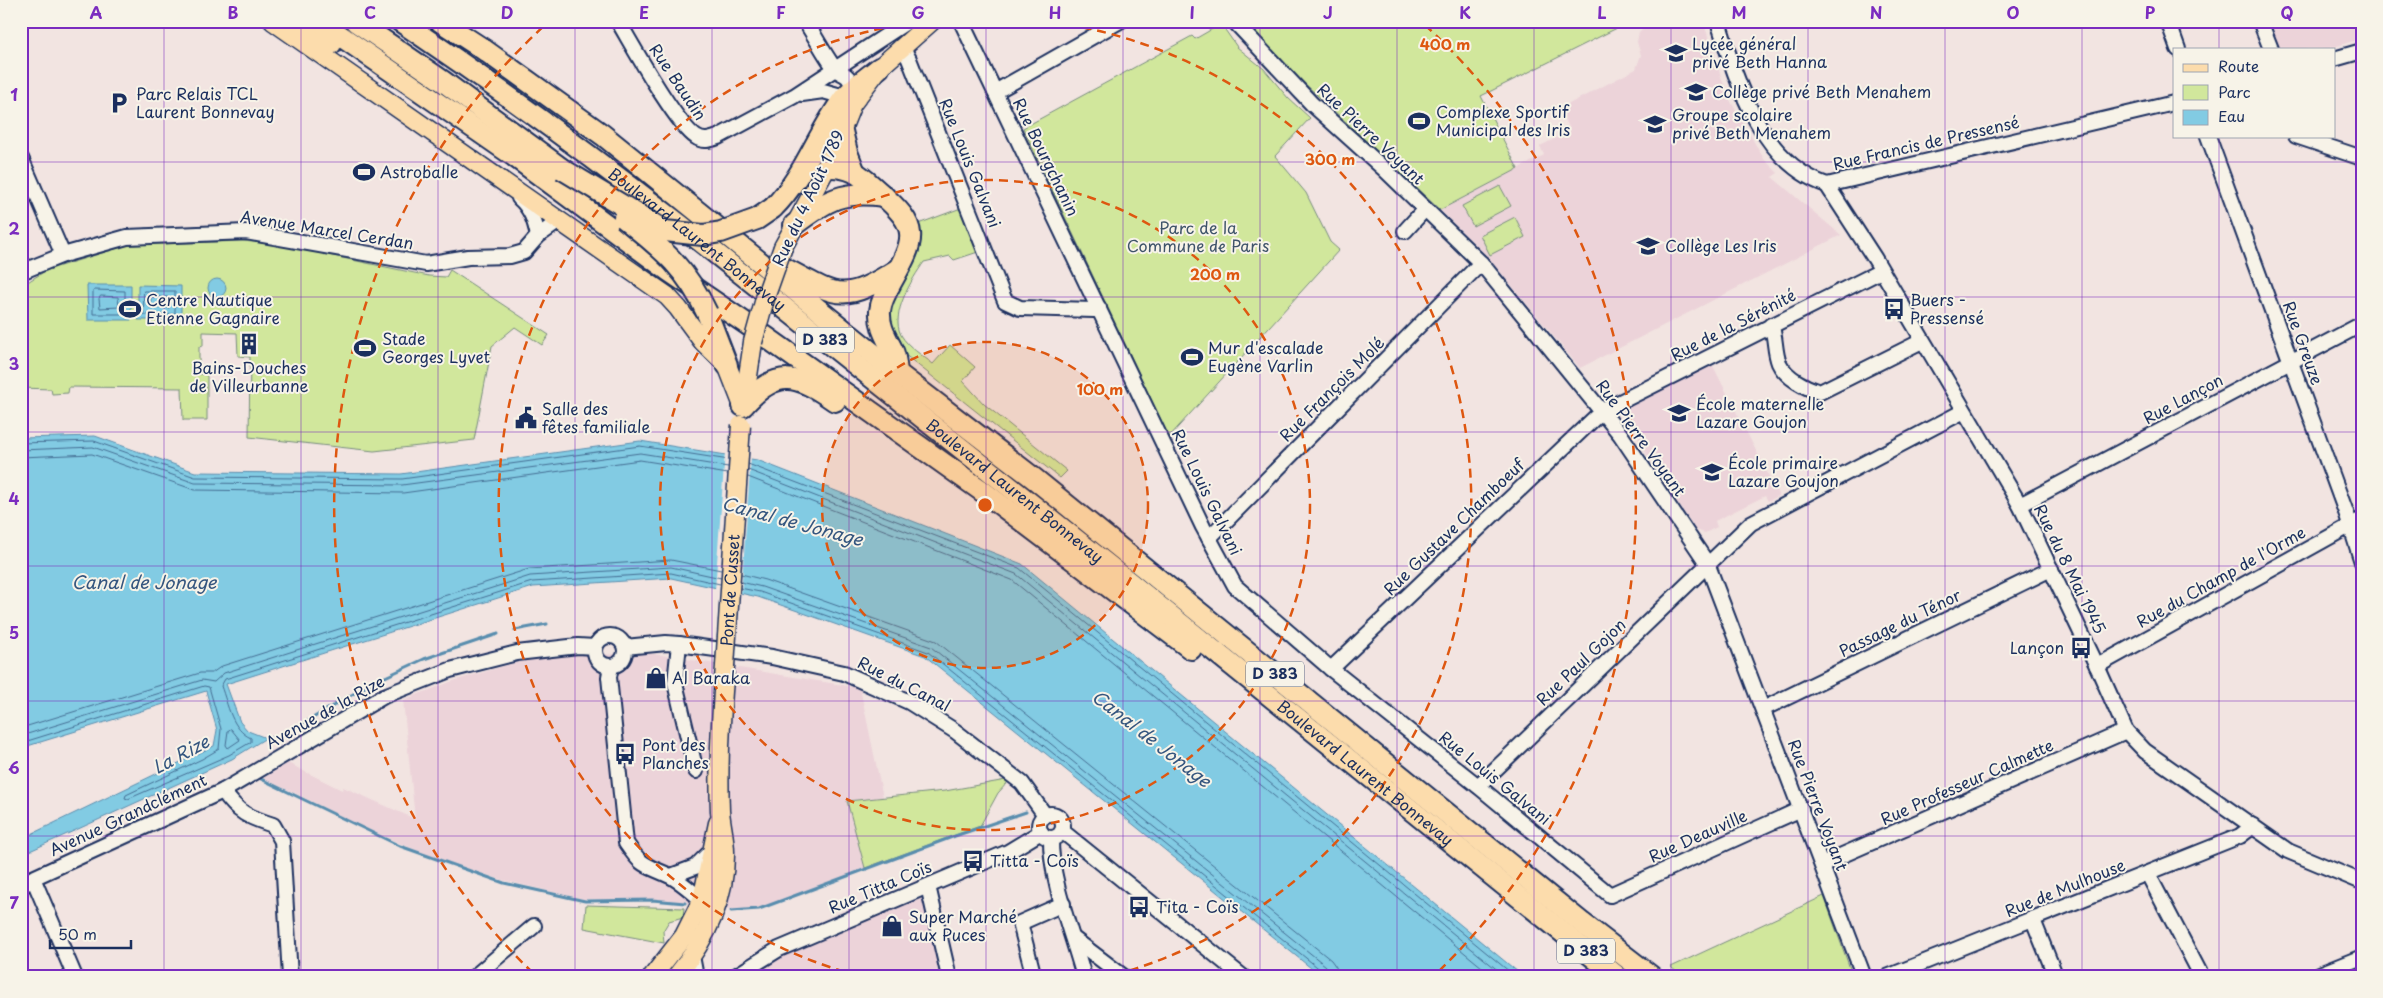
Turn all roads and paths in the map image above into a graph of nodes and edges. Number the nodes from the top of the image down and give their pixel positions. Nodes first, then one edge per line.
1 (273, 21) edge
2 (287, 21) edge
3 (318, 21) edge
4 (355, 21) edge
5 (400, 21) edge
6 (440, 21) edge
7 (618, 21) edge
8 (805, 21) edge
9 (908, 21) edge
10 (932, 21) edge
11 (961, 21) edge
12 (1120, 21) edge
13 (1234, 21) edge
14 (1718, 21) edge
15 (2168, 21) edge
16 (2260, 21) edge
17 (903, 48) junction
18 (2178, 48) edge
19 (2271, 48) edge
20 (2362, 51) edge
21 (2336, 58) edge
22 (879, 68) junction
23 (829, 73) junction
24 (823, 91) junction
25 (996, 92) junction
26 (849, 93) junction
27 (794, 96) junction
28 (2173, 103) edge
29 (841, 127) junction
30 (2209, 138) edge
31 (2302, 138) edge
32 (21, 158) edge
33 (2362, 158) edge
34 (827, 166) junction
35 (562, 169) junction
36 (854, 170) junction
37 (507, 185) junction
38 (1827, 185) junction
39 (884, 196) junction
40 (1425, 209) junction
41 (559, 220) junction
42 (794, 225) junction
43 (1405, 231) dead end
44 (538, 236) junction
45 (63, 255) junction
46 (760, 260) junction
47 (1481, 263) junction
48 (899, 268) junction
49 (1881, 271) junction
50 (21, 272) edge
51 (1099, 308) junction
52 (728, 312) junction
53 (2362, 324) edge
54 (1771, 325) junction
55 (1922, 341) junction
56 (2291, 362) junction
57 (726, 365) junction
58 (897, 373) junction
59 (1602, 411) junction
60 (1964, 411) junction
61 (742, 416) junction
62 (985, 492) junction
63 (2020, 505) junction
64 (2356, 522) edge
65 (1209, 538) junction
66 (2362, 562) edge
67 (1707, 563) junction
68 (2051, 569) junction
69 (679, 644) junction
70 (595, 647) junction
71 (625, 647) junction
72 (611, 666) junction
73 (2097, 666) junction
74 (1331, 669) junction
75 (1241, 672) junction
76 (1763, 709) junction
77 (2126, 731) junction
78 (696, 771) dead end
79 (1478, 786) junction
80 (223, 791) junction
81 (1801, 809) junction
82 (720, 811) junction
83 (1045, 815) junction
84 (2253, 826) junction
85 (1051, 834) junction
86 (712, 850) junction
87 (1822, 864) junction
88 (2148, 874) junction
89 (671, 876) junction
90 (33, 878) junction
91 (2362, 882) edge
92 (928, 886) junction
93 (21, 887) edge
94 (1610, 895) joint
95 (1062, 904) junction
96 (706, 905) junction
97 (2033, 920) junction
98 (534, 926) dead end
99 (1074, 939) junction
100 (692, 956) junction
101 (2362, 957) edge
102 (74, 977) edge
103 (290, 977) edge
104 (474, 977) edge
105 (652, 977) edge
106 (676, 977) edge
107 (696, 977) edge
108 (734, 977) edge
109 (949, 977) edge
110 (1034, 977) edge
111 (1084, 977) edge
112 (1124, 977) edge
113 (1244, 977) edge
114 (1618, 977) edge
115 (1652, 977) edge
116 (1864, 977) edge
117 (1888, 977) edge
118 (2056, 977) edge
119 (2202, 977) edge
120 (2312, 977) edge

1 - 37 main road
2 - 52 highway
3 - 52 highway
4 - 35 highway
5 - 75 highway, Boulevard Laurent Bonnevay / D 383
6 - 46 highway, Boulevard Laurent Bonnevay / D 383
7 - 27 street, Rue Baudin
8 - 23 street
9 - 23 street
10 - 17 main road, Rue du 4 Août 1789
11 - 25 street, Rue Bourgchanin
12 - 25 street
13 - 40 street, Rue Pierre Voyant
14 - 38 street, Rue Francis de Pressensé
15 - 18 street
16 - 19 street
17 - 22 main road, Rue du 4 Août 1789
17 - 51 street, Rue Louis Galvani
20 - 21 street
22 - 26 highway
22 - 29 main road, Rue du 4 Août 1789
23 - 24 street
23 - 26 street
23 - 27 street
24 - 26 street
24 - 27 street
25 - 51 street, Rue Bourgchanin
26 - 35 highway, bridge
28 - 38 street, Rue Francis de Pressensé
29 - 34 main road, Rue du 4 Août 1789
29 - 36 highway
30 - 56 street, Rue Greuze
31 - 33 street
32 - 45 street
34 - 36 highway
34 - 42 main road, Rue du 4 Août 1789
35 - 57 highway, bridge
36 - 39 highway
37 - 41 main road
37 - 44 street
38 - 49 street, Rue du 8 Mai 1945
39 - 42 highway
39 - 48 highway
40 - 43 street
40 - 47 street, Rue Pierre Voyant
41 - 44 street, Avenue Marcel Cerdan
41 - 57 main road
42 - 61 main road, Rue du 4 Août 1789, bridge
44 - 45 street, Avenue Marcel Cerdan
45 - 50 street, Avenue Marcel Cerdan
46 - 48 highway
46 - 58 highway, Boulevard Laurent Bonnevay / D 383
47 - 59 street, Rue Pierre Voyant
47 - 65 street, Rue François Molé
48 - 58 highway
49 - 54 street, Rue de la Sérénité
49 - 55 street, Rue du 8 Mai 1945
51 - 65 street, Rue Louis Galvani
52 - 62 highway
53 - 56 street, Rue Lançon
54 - 55 street
54 - 59 street, Rue de la Sérénité
55 - 60 street, Rue du 8 Mai 1945
56 - 63 street, Rue Lançon
56 - 64 street, Rue Greuze
57 - 61 main road
58 - 115 highway, Boulevard Laurent Bonnevay / D 383
59 - 67 street, Rue Pierre Voyant
59 - 74 street, Rue Gustave Chamboeuf
60 - 63 street, Rue du 8 Mai 1945
60 - 67 street, Rue Paul Gojon
61 - 62 highway
61 - 82 main road, Pont de Cusset, bridge
62 - 75 highway
63 - 68 street, Rue du 8 Mai 1945
64 - 66 street, Rue Greuze
64 - 73 street, Rue du Champ de l'Orme
65 - 74 street, Rue Louis Galvani
67 - 76 street, Rue Pierre Voyant
67 - 79 street, Rue Paul Gojon
68 - 73 street, Rue du 8 Mai 1945
68 - 76 street, Passage du Ténor
69 - 71 street, Rue du Canal
69 - 78 street
69 - 83 street, Rue du Canal
70 - 71 street
70 - 72 street
70 - 80 street, Avenue de la Rize
71 - 72 street
72 - 89 street
73 - 77 street, Rue du 8 Mai 1945
74 - 79 street, Rue Louis Galvani
75 - 114 highway, Boulevard Laurent Bonnevay / D 383
76 - 81 street, Rue Pierre Voyant
77 - 84 street, Rue du 8 Mai 1945
77 - 87 street, Rue Professeur Calmette
79 - 94 street, Rue Louis Galvani
80 - 90 street, Avenue Grandclément
80 - 103 street
81 - 87 street, Rue Pierre Voyant
81 - 94 street, Rue Deauville
82 - 86 main road
82 - 96 main road
83 - 85 street
83 - 85 street
84 - 88 street, Rue de Mulhouse
84 - 91 street, Rue du 8 Mai 1945
85 - 92 street, Rue Titta Coïs
85 - 95 street
85 - 113 street
86 - 89 street
86 - 96 main road
87 - 116 street, Rue Pierre Voyant
88 - 97 street, Rue de Mulhouse
88 - 119 street
89 - 96 street
90 - 93 street, Avenue Grandclément
90 - 102 street
92 - 108 street, Rue Titta Coïs
92 - 109 street
95 - 99 street
95 - 110 street
96 - 100 main road
96 - 105 main road
97 - 117 street, Rue de Mulhouse
97 - 118 street
98 - 104 street
99 - 111 street
99 - 112 street
100 - 106 main road
100 - 107 street
101 - 120 street

